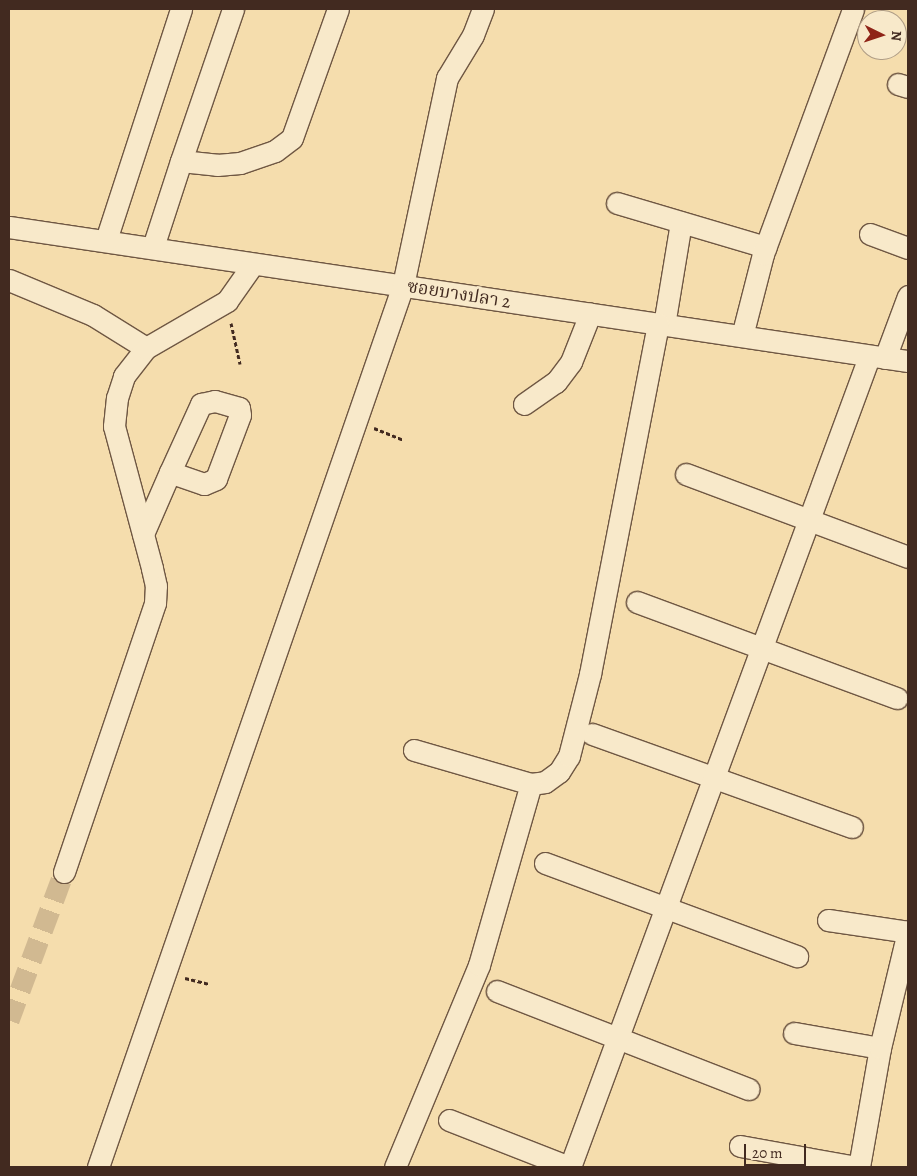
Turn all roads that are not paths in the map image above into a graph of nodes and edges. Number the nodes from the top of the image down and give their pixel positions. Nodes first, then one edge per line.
1 (181, 9) edge
2 (233, 9) edge
3 (338, 9) edge
4 (482, 9) edge
5 (852, 9) edge
6 (181, 161) junction
7 (617, 203) dead end
8 (681, 222) junction
9 (9, 227) edge
10 (870, 234) dead end
11 (106, 240) junction
12 (153, 247) junction
13 (766, 247) junction
14 (908, 248) edge
15 (253, 264) junction
16 (9, 280) edge
17 (403, 285) junction
18 (908, 296) edge
19 (590, 314) junction
20 (661, 325) junction
21 (742, 336) junction
22 (146, 348) junction
23 (877, 357) junction
24 (908, 361) edge
25 (524, 404) dead end
26 (170, 472) dead end
27 (686, 474) dead end
28 (808, 521) junction
29 (143, 534) junction
30 (908, 557) edge
31 (637, 602) dead end
32 (761, 649) junction
33 (897, 698) dead end
34 (592, 734) dead end
35 (414, 750) dead end
36 (713, 780) junction
37 (531, 784) junction
38 (852, 827) dead end
39 (545, 863) dead end
40 (64, 872) tunnel mouth
41 (665, 908) junction
42 (828, 920) dead end
43 (908, 931) edge
44 (797, 956) dead end
45 (497, 991) dead end
46 (794, 1033) dead end
47 (617, 1039) junction
48 (880, 1048) junction
49 (749, 1088) dead end
50 (449, 1120) dead end
51 (740, 1146) dead end
52 (98, 1167) edge
53 (395, 1167) edge
54 (569, 1167) edge
55 (855, 1167) edge
56 (860, 1167) edge

1 - 11 street
2 - 6 street
3 - 6 street
4 - 17 street
5 - 13 street
6 - 12 street
7 - 8 street
8 - 13 street
8 - 20 street
9 - 11 street, ซอยบางปลา 2
10 - 14 street
11 - 12 street, ซอยบางปลา 2
12 - 15 street, ซอยบางปลา 2
13 - 21 street
15 - 17 street, ซอยบางปลา 2
15 - 22 street
16 - 22 street
17 - 19 street, ซอยบางปลา 2
17 - 52 street
18 - 23 street
19 - 20 street, ซอยบางปลา 2
19 - 25 street
20 - 21 street, ซอยบางปลา 2
20 - 37 street
21 - 23 street, ซอยบางปลา 2
22 - 29 street
23 - 24 street, ซอยบางปลา 2
23 - 28 street
26 - 29 street
27 - 28 street
28 - 30 street
28 - 32 street
29 - 40 street
31 - 32 street
32 - 33 street
32 - 36 street
34 - 36 street
35 - 37 street
36 - 38 street
36 - 41 street
37 - 53 street
39 - 41 street
41 - 44 street
41 - 47 street
42 - 43 street
43 - 48 street
45 - 47 street
46 - 48 street
47 - 49 street
47 - 54 street
48 - 56 street
50 - 54 street
51 - 55 street

